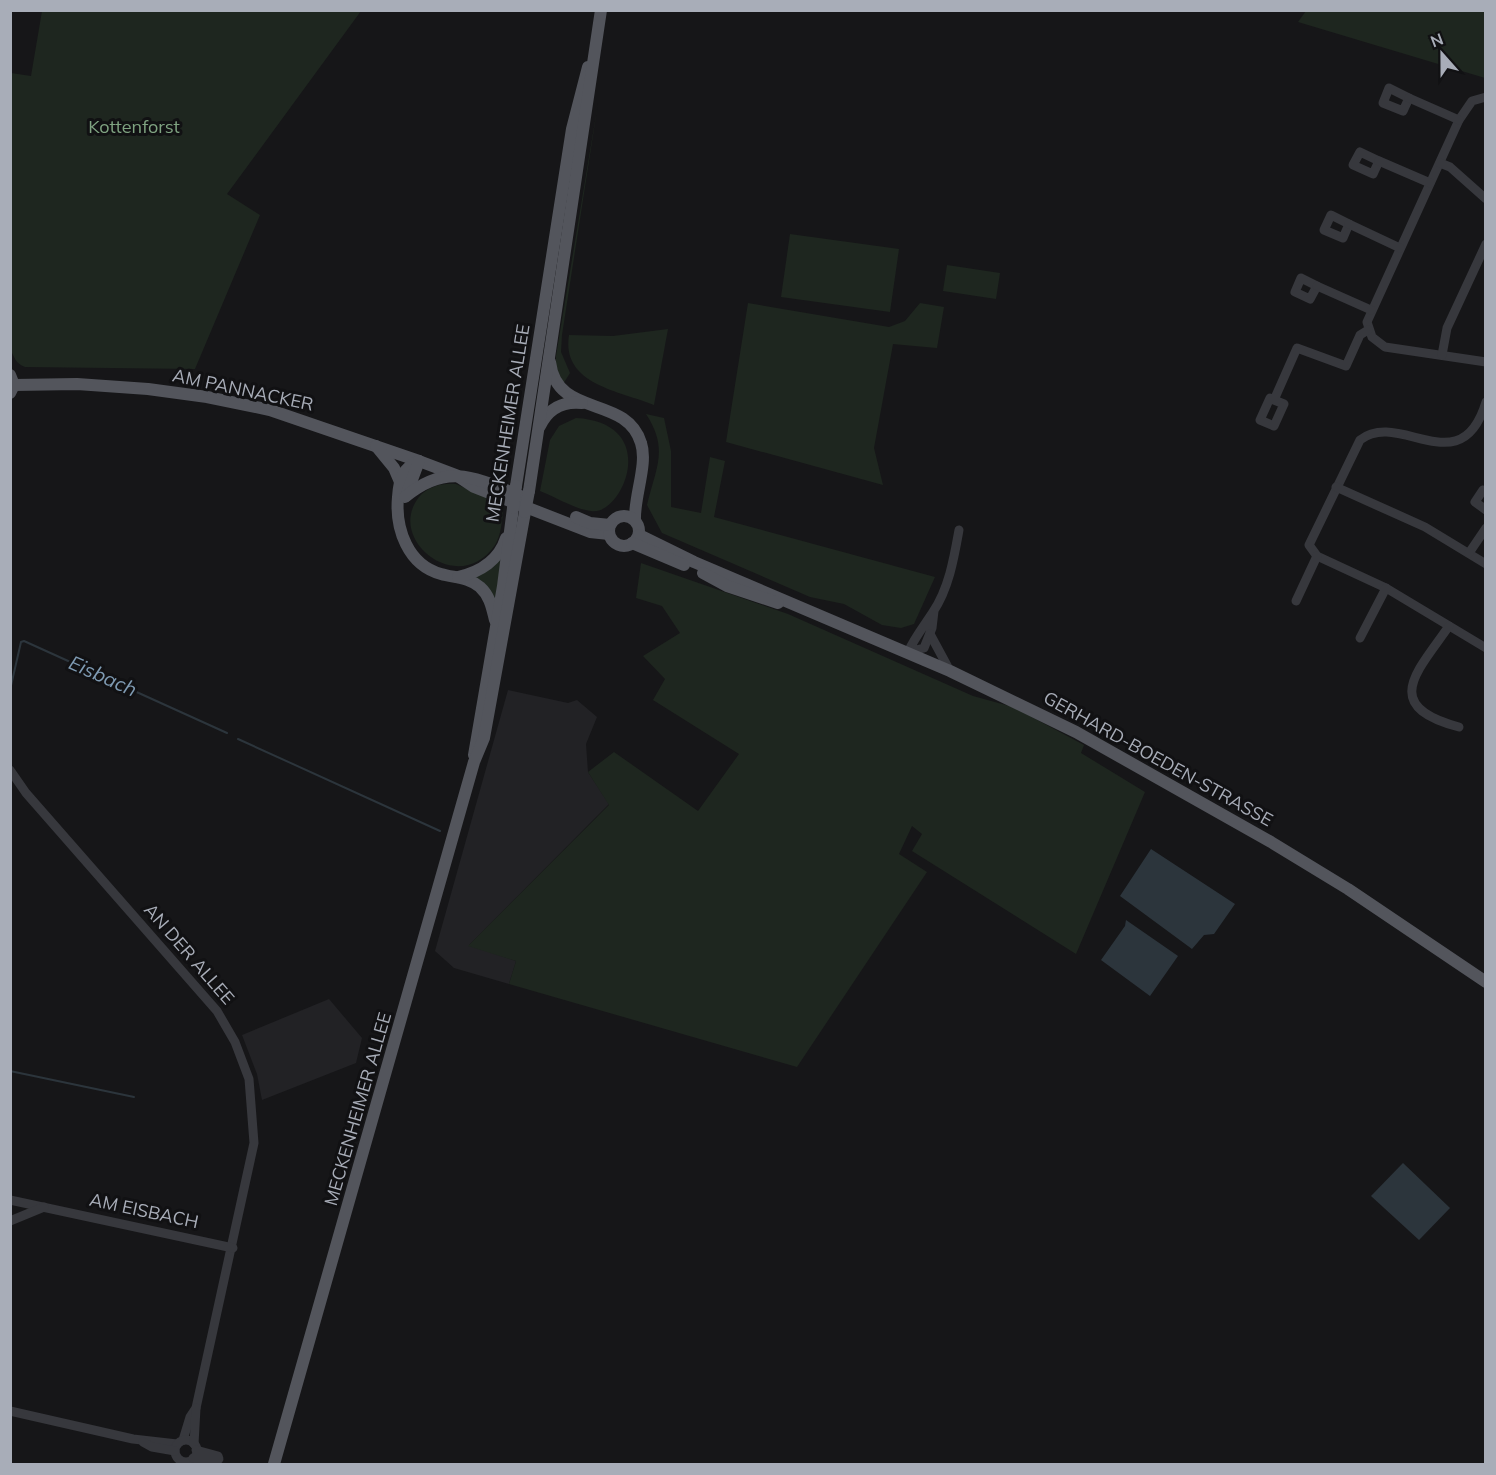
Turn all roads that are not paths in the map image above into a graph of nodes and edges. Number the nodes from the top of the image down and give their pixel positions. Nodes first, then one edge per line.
1 (602, 10) edge
2 (586, 90) junction
3 (1485, 97) edge
4 (1409, 98) dead end
5 (1459, 120) junction
6 (1379, 160) dead end
7 (1440, 163) junction
8 (1430, 183) junction
9 (1485, 199) edge
10 (1349, 224) dead end
11 (1485, 244) edge
12 (1400, 248) junction
13 (1317, 286) dead end
14 (1371, 310) junction
15 (1368, 330) junction
16 (549, 355) junction
17 (1442, 355) junction
18 (1485, 362) edge
19 (12, 384) edge
20 (1274, 400) dead end
21 (1485, 402) edge
22 (585, 404) junction
23 (538, 430) junction
24 (374, 444) junction
25 (420, 461) junction
26 (456, 475) junction
27 (400, 482) junction
28 (638, 483) junction
29 (1336, 487) junction
30 (1485, 492) edge
31 (405, 497) junction
32 (1485, 510) edge
33 (512, 514) junction
34 (620, 516) junction
35 (635, 520) junction
36 (399, 523) junction
37 (1485, 528) edge
38 (609, 529) junction
39 (959, 530) dead end
40 (636, 539) junction
41 (1469, 553) junction
42 (1317, 556) junction
43 (1485, 564) edge
44 (458, 577) junction
45 (1386, 588) junction
46 (1296, 601) dead end
47 (934, 611) junction
48 (496, 626) junction
49 (1449, 626) junction
50 (930, 634) junction
51 (1360, 638) dead end
52 (1485, 648) edge
53 (908, 652) junction
54 (950, 671) junction
55 (1460, 727) dead end
56 (474, 762) junction
57 (10, 770) edge
58 (1485, 982) edge
59 (10, 1200) edge
60 (47, 1207) junction
61 (10, 1221) edge
62 (233, 1248) junction
63 (196, 1408) junction
64 (10, 1412) edge
65 (178, 1445) junction
66 (188, 1457) edge
67 (274, 1464) edge

1 - 2 main road, MECKENHEIMER ALLEE
2 - 16 main road, MECKENHEIMER ALLEE
2 - 33 main road, MECKENHEIMER ALLEE, bridge
3 - 5 street
4 - 5 street
5 - 7 street
6 - 8 street
7 - 8 street
7 - 9 street
8 - 12 street
10 - 12 street
11 - 17 street
12 - 14 street
13 - 14 street
14 - 15 street
15 - 17 street
15 - 20 street
16 - 22 main road
16 - 23 main road, MECKENHEIMER ALLEE
17 - 18 street
19 - 24 main road, AM PANNACKER
21 - 29 street
22 - 23 main road
22 - 28 main road
23 - 56 main road, MECKENHEIMER ALLEE, bridge
24 - 25 main road, AM PANNACKER
24 - 27 main road
25 - 26 main road, AM PANNACKER
25 - 27 main road
25 - 31 main road
26 - 31 main road
26 - 38 main road, AM PANNACKER
27 - 36 main road
28 - 34 main road
28 - 35 main road
29 - 41 street
29 - 42 street
30 - 32 street
31 - 36 main road
33 - 44 main road
33 - 48 main road, MECKENHEIMER ALLEE
34 - 35 main road
34 - 38 main road
35 - 40 main road
36 - 44 main road
37 - 41 street
38 - 40 main road, GERHARD-BOEDEN-STRASSE
39 - 47 street
40 - 53 main road, GERHARD-BOEDEN-STRASSE
41 - 43 street
42 - 45 street
42 - 46 street
44 - 48 main road
45 - 49 street
45 - 51 street
47 - 50 street
47 - 53 street
48 - 56 main road, MECKENHEIMER ALLEE
49 - 52 street
49 - 55 street
50 - 53 street
50 - 54 street
53 - 54 main road, GERHARD-BOEDEN-STRASSE
54 - 58 main road, GERHARD-BOEDEN-STRASSE
56 - 67 main road, MECKENHEIMER ALLEE
57 - 62 street, AN DER ALLEE
59 - 60 street, AM EISBACH
60 - 61 street
60 - 62 street, AM EISBACH
62 - 63 street, AN DER ALLEE
63 - 65 street, AN DER ALLEE
63 - 66 street, AN DER ALLEE
64 - 65 street
65 - 66 street
65 - 66 street

